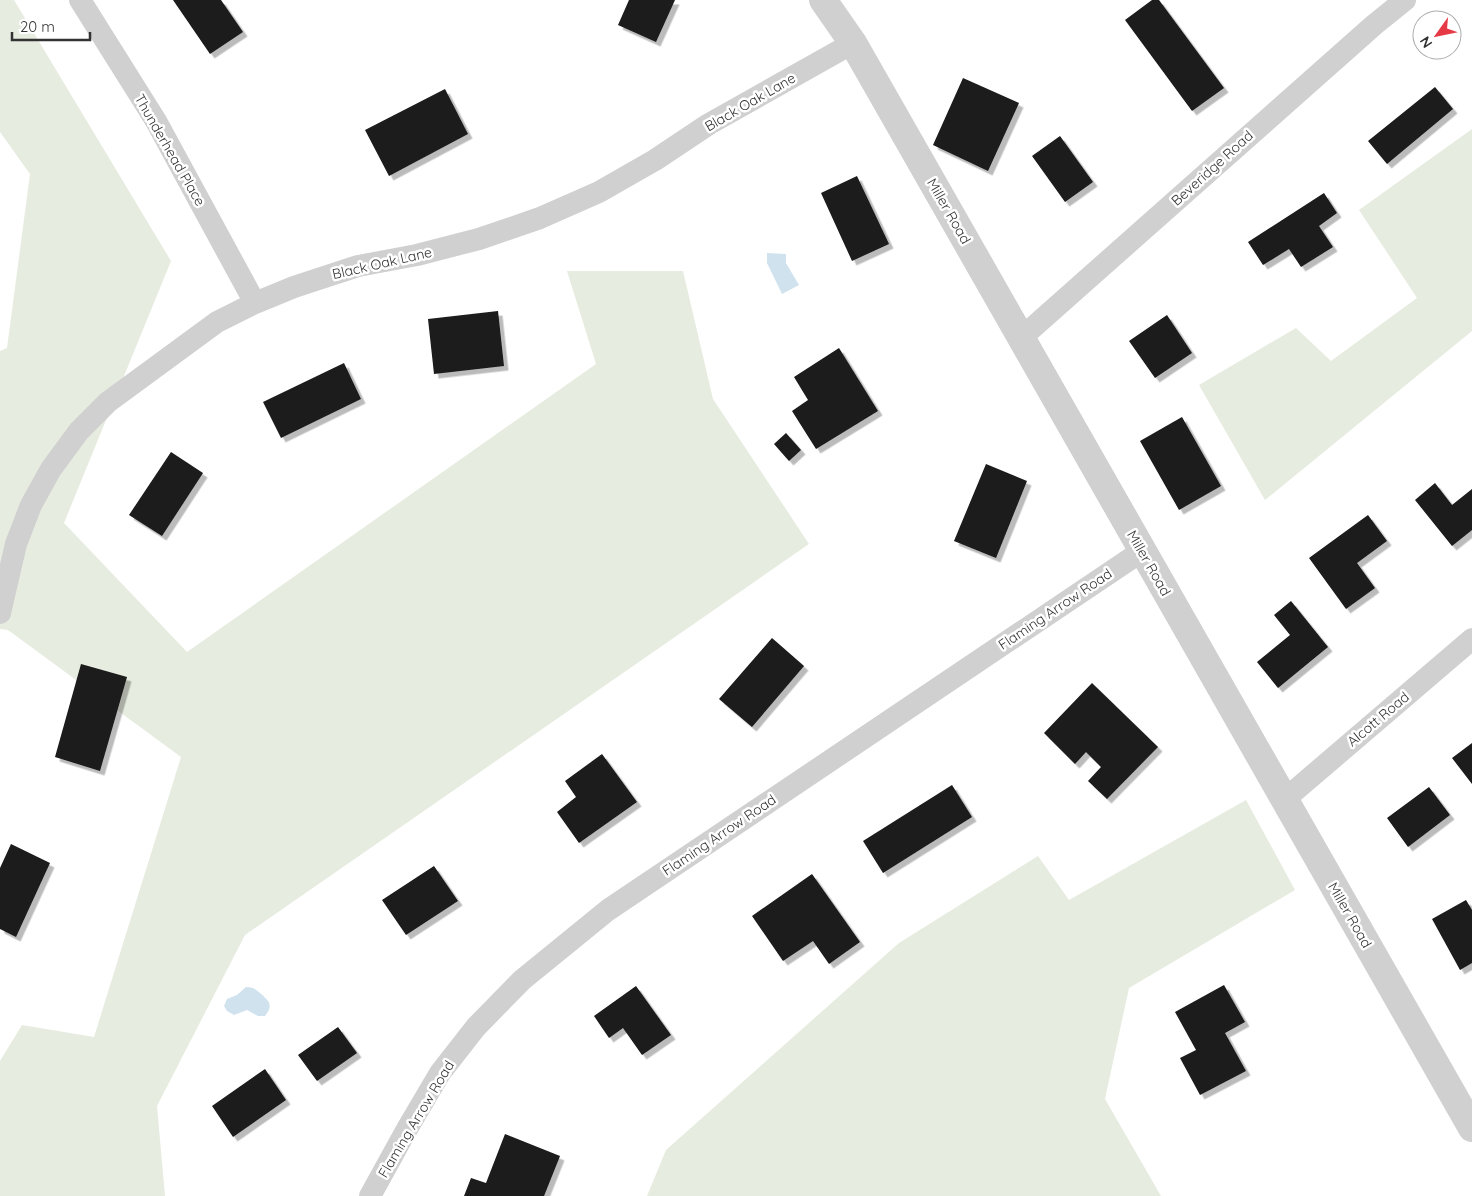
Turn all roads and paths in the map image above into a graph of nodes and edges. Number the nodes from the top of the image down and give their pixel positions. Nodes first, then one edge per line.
1 (80, 0) edge
2 (823, 0) edge
3 (1405, 0) edge
4 (853, 43) junction
5 (255, 303) junction
6 (1021, 338) junction
7 (1142, 551) junction
8 (0, 613) edge
9 (1472, 639) edge
10 (1284, 800) junction
11 (1472, 1128) edge
12 (370, 1196) edge

1 - 5 street, Thunderhead Place
2 - 4 street, Miller Road
3 - 6 street, Beveridge Road
4 - 5 street, Black Oak Lane
4 - 6 street, Miller Road
5 - 8 street, Black Oak Lane
6 - 7 street, Miller Road
7 - 10 street, Miller Road
7 - 12 street, Flaming Arrow Road
9 - 10 street, Alcott Road
10 - 11 street, Miller Road

